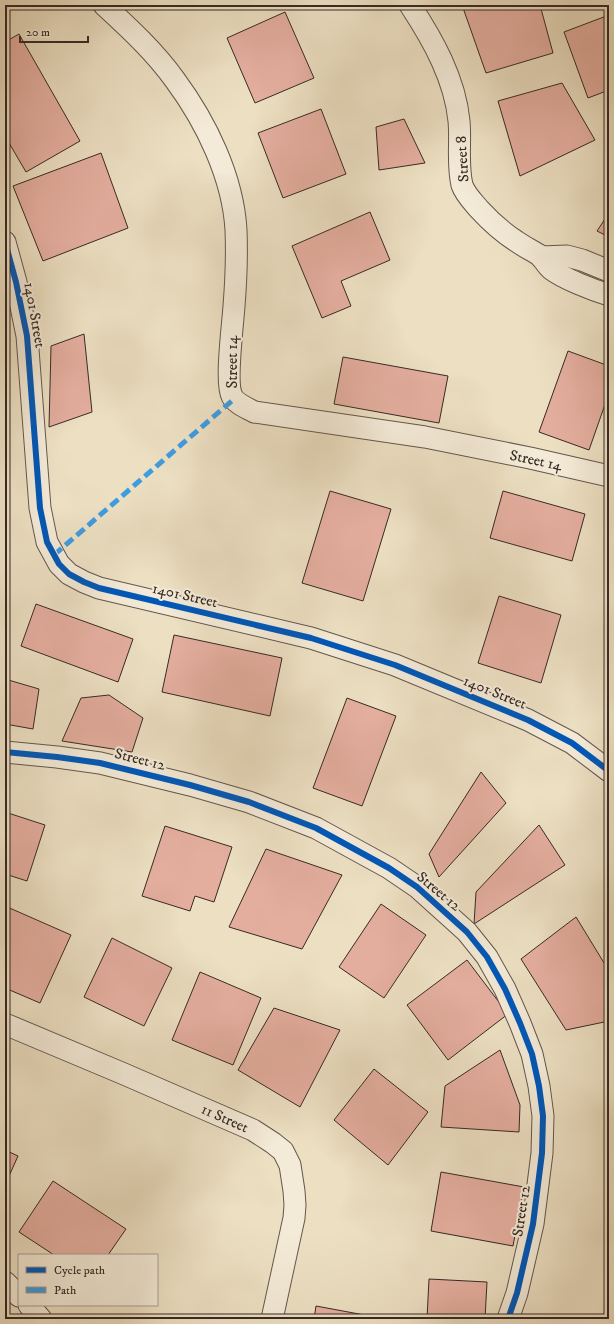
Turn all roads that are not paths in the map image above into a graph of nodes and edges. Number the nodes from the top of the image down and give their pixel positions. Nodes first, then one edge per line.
1 (104, 5) edge
2 (410, 5) edge
3 (5, 242) edge
4 (541, 256) junction
5 (609, 271) edge
6 (609, 295) edge
7 (609, 476) edge
8 (5, 752) edge
9 (609, 771) edge
10 (5, 1024) edge
11 (5, 1282) edge
12 (18, 1295) edge
13 (30, 1306) edge
14 (41, 1319) edge
15 (272, 1319) edge
16 (508, 1319) edge

1 - 7 street, Street 14
2 - 4 street, Street 8
3 - 9 street, 1401 Street
4 - 5 street
4 - 6 street, Street 8
8 - 16 street, Street 12
10 - 15 street, 11 Street
11 - 12 street
13 - 14 street

